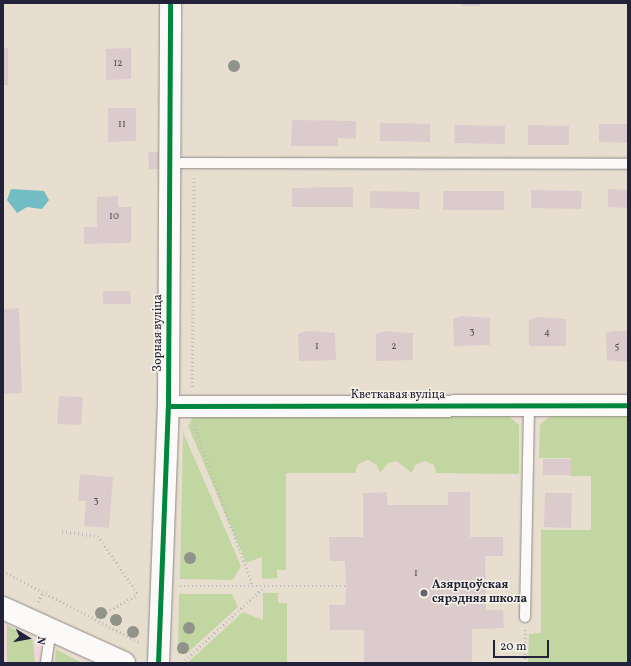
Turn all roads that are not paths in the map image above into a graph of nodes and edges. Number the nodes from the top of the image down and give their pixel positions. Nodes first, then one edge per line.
1 (170, 3) edge
2 (170, 163) junction
3 (628, 164) edge
4 (628, 405) edge
5 (168, 406) junction
6 (529, 406) junction
7 (3, 608) edge
8 (525, 617) road end
9 (51, 629) junction
10 (152, 655) edge
11 (46, 663) edge
12 (124, 663) edge

1 - 2 street, Зорная вуліца
2 - 3 lane
2 - 5 street, Зорная вуліца
4 - 6 street, Кветкавая вуліца
5 - 6 street, Кветкавая вуліца
5 - 10 street, Зорная вуліца
6 - 8 lane
7 - 9 street
9 - 11 lane
9 - 12 street

